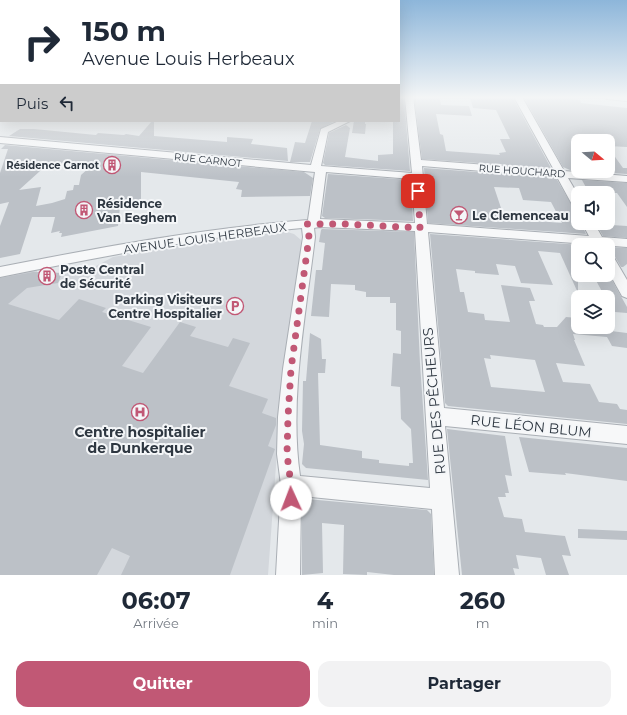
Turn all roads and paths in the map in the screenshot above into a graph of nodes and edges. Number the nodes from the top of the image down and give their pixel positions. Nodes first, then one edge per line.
1 (339, 124) edge
2 (412, 124) edge
3 (533, 124) edge
4 (0, 140) edge
5 (416, 162) junction
6 (318, 169) junction
7 (561, 174) junction
8 (417, 176) junction
9 (627, 179) edge
10 (571, 192) edge
11 (310, 224) junction
12 (420, 228) junction
13 (571, 241) edge
14 (615, 243) edge
15 (627, 243) edge
16 (615, 271) edge
17 (0, 272) edge
18 (627, 292) edge
19 (435, 416) junction
20 (627, 435) edge
21 (291, 485) junction
22 (441, 499) junction
23 (288, 575) edge
24 (447, 575) edge

1 - 6 street
2 - 5 street, RUE DES PÊCHEURS
3 - 7 street
4 - 6 street, RUE CARNOT
5 - 7 street, RUE HOUCHARD
5 - 8 street, RUE DES PÊCHEURS
6 - 8 street, RUE CARNOT
6 - 11 street
7 - 9 street, RUE HOUCHARD
7 - 10 street
8 - 12 street, RUE DES PÊCHEURS
11 - 12 street, AVENUE LOUIS HERBEAUX
11 - 17 street, AVENUE LOUIS HERBEAUX
11 - 21 street
12 - 13 street, AVENUE LOUIS HERBEAUX
12 - 19 street, RUE DES PÊCHEURS
14 - 15 street, AVENUE LOUIS HERBEAUX
16 - 18 street
19 - 20 street, RUE LÉON BLUM
19 - 22 street, RUE DES PÊCHEURS
21 - 22 street
21 - 23 street
22 - 24 street, RUE DES PÊCHEURS

